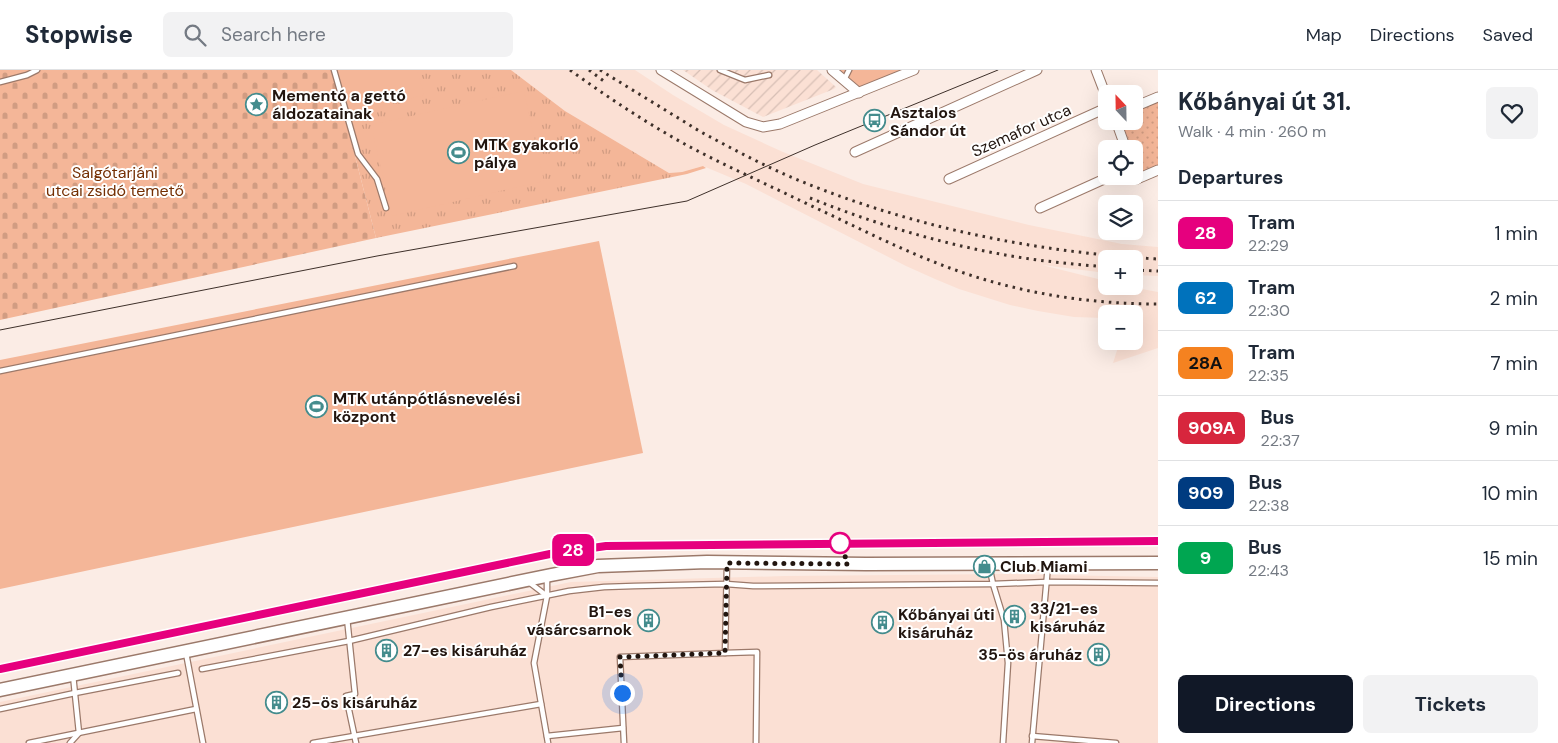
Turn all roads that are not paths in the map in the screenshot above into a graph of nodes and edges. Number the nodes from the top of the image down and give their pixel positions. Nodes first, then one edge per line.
1 (37, 70) edge
2 (334, 70) edge
3 (661, 70) edge
4 (720, 70) edge
5 (832, 70) edge
6 (849, 70) edge
7 (914, 70) edge
8 (1037, 70) edge
9 (1096, 70) edge
10 (769, 75) dead end
11 (844, 80) junction
12 (0, 82) edge
13 (1102, 85) edge
14 (858, 93) junction
15 (1158, 97) edge
16 (1143, 103) edge
17 (1098, 112) edge
18 (855, 152) dead end
19 (1158, 170) edge
20 (1143, 176) edge
21 (949, 179) dead end
22 (1098, 182) edge
23 (386, 208) dead end
24 (1040, 208) dead end
25 (514, 266) dead end
26 (0, 371) edge
27 (727, 563) junction
28 (1158, 563) edge
29 (989, 564) junction
30 (1048, 564) junction
31 (546, 576) junction
32 (527, 580) junction
33 (1047, 582) junction
34 (726, 584) junction
35 (993, 584) junction
36 (1158, 584) edge
37 (547, 596) junction
38 (347, 617) junction
39 (349, 640) junction
40 (186, 651) junction
41 (725, 653) junction
42 (202, 669) dead end
43 (178, 674) dead end
44 (73, 675) junction
45 (0, 690) edge
46 (75, 692) junction
47 (541, 704) junction
48 (0, 709) edge
49 (196, 709) junction
50 (623, 728) junction
51 (79, 733) junction
52 (355, 735) junction
53 (547, 736) junction
54 (1032, 736) junction
55 (30, 743) edge
56 (70, 743) edge
57 (203, 743) edge
58 (313, 743) edge
59 (356, 743) edge
60 (548, 743) edge
61 (624, 743) edge
62 (756, 743) edge
63 (1003, 743) edge
64 (1032, 743) edge
65 (1116, 743) edge

1 - 12 lane
2 - 23 lane
3 - 14 street
4 - 10 lane
5 - 11 street
6 - 11 lane
7 - 14 street
8 - 18 street
9 - 13 street
11 - 14 street
15 - 16 street
17 - 21 street, Szemafor utca
19 - 20 street
22 - 24 street
25 - 26 lane
27 - 29 main road
27 - 31 main road
27 - 34 lane
28 - 30 main road
29 - 30 main road
29 - 35 lane
30 - 33 lane
31 - 32 main road
31 - 37 lane
32 - 37 lane
32 - 38 main road
33 - 35 lane
33 - 36 lane
33 - 54 lane
34 - 35 lane
34 - 37 lane
34 - 41 lane
35 - 63 lane
37 - 39 lane
37 - 47 lane
38 - 39 lane
38 - 40 main road
39 - 42 lane
39 - 52 lane
40 - 44 main road
40 - 49 lane
41 - 50 lane
41 - 62 lane
43 - 46 lane
44 - 45 main road
44 - 46 lane
46 - 48 lane
46 - 51 lane
47 - 52 lane
47 - 53 lane
49 - 51 lane
49 - 57 lane
50 - 53 lane
50 - 61 lane
51 - 55 lane
51 - 56 lane
52 - 58 lane
52 - 59 lane
53 - 60 lane
54 - 64 lane
54 - 65 lane

